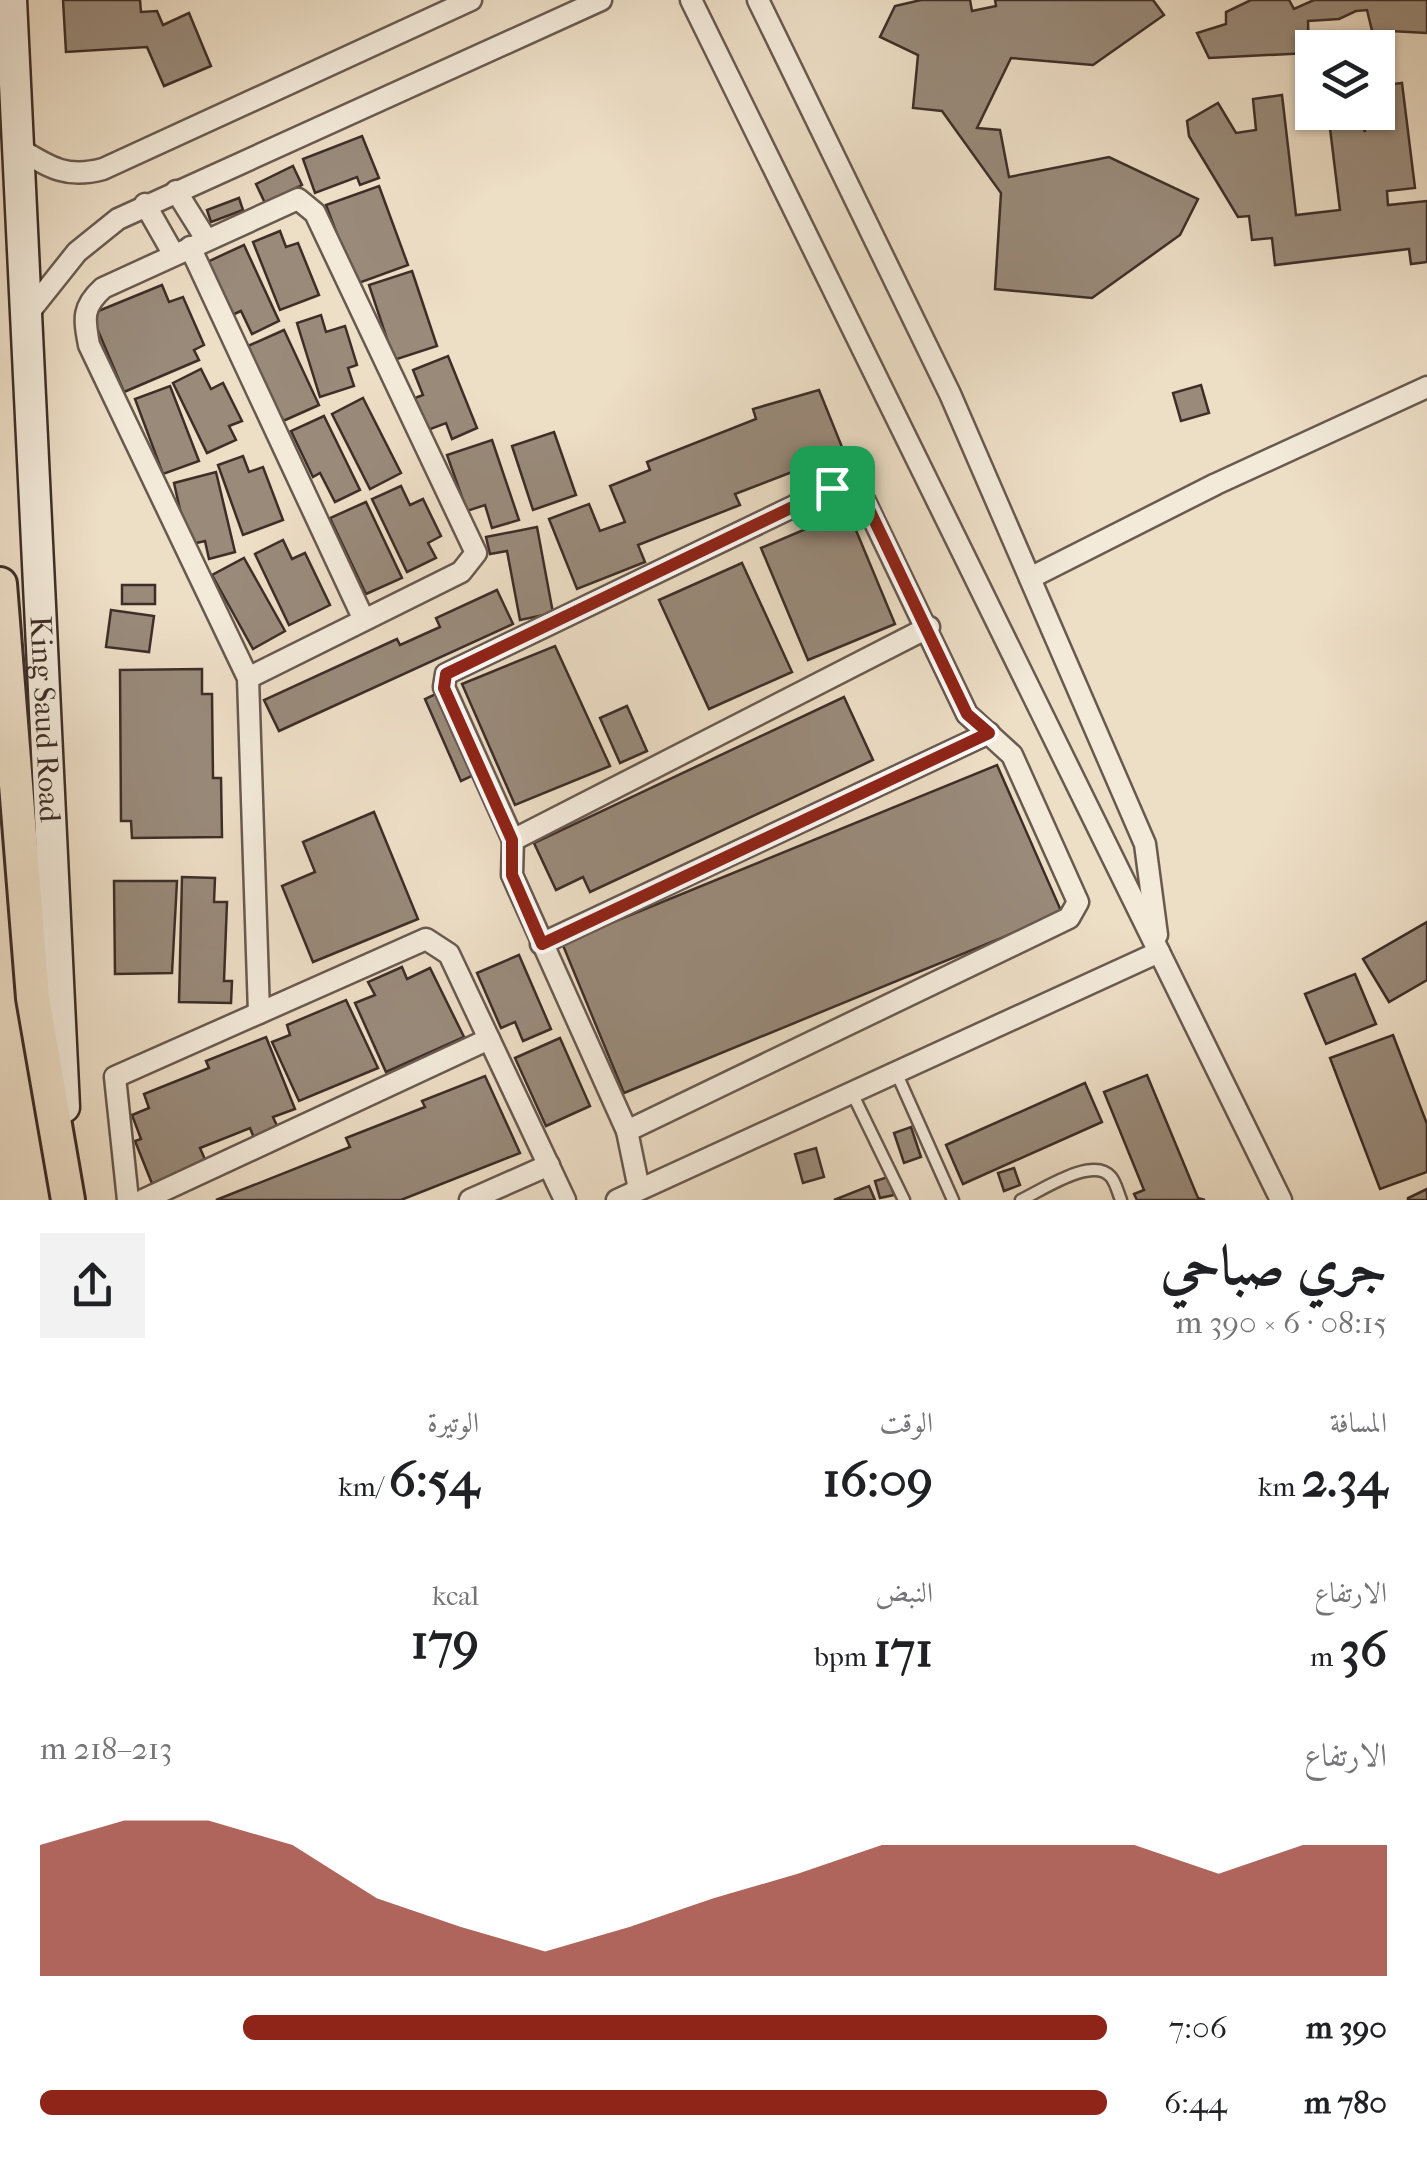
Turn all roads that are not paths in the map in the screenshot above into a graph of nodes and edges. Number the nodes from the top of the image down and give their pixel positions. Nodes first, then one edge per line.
1 (10, 0) edge
2 (471, 0) edge
3 (600, 0) edge
4 (692, 0) edge
5 (758, 0) edge
6 (18, 148) junction
7 (176, 190) junction
8 (145, 204) junction
9 (190, 247) junction
10 (26, 316) junction
11 (1427, 388) edge
12 (1030, 578) junction
13 (0, 584) edge
14 (364, 620) junction
15 (929, 627) junction
16 (248, 678) junction
17 (989, 733) junction
18 (512, 840) junction
19 (542, 944) junction
20 (1159, 952) junction
21 (258, 1013) junction
22 (489, 1039) junction
23 (895, 1071) junction
24 (851, 1091) junction
25 (627, 1132) junction
26 (549, 1165) junction
27 (639, 1190) junction
28 (68, 1200) edge
29 (128, 1200) edge
30 (143, 1200) edge
31 (470, 1200) edge
32 (565, 1200) edge
33 (617, 1200) edge
34 (904, 1200) edge
35 (953, 1200) edge
36 (1021, 1200) edge
37 (1122, 1200) edge
38 (1282, 1200) edge

1 - 6 main road, King Saud Road
2 - 6 street
3 - 7 street
4 - 20 street
5 - 12 street
6 - 10 main road, King Saud Road
7 - 8 street
7 - 9 street
8 - 9 street
8 - 10 street
9 - 14 street
9 - 14 street
9 - 16 street
10 - 28 main road, King Saud Road
11 - 12 street
12 - 20 street
13 - 28 main road
14 - 16 street
15 - 17 street
15 - 18 street
15 - 18 street
16 - 21 street
17 - 19 street
17 - 25 street
18 - 19 street
19 - 25 street
20 - 23 street
20 - 38 street
21 - 22 street
21 - 29 street
22 - 26 street
22 - 30 street
23 - 24 street
23 - 35 lane
24 - 27 street
24 - 34 lane
25 - 27 street
26 - 31 street
26 - 32 street
27 - 33 street
36 - 37 lane

